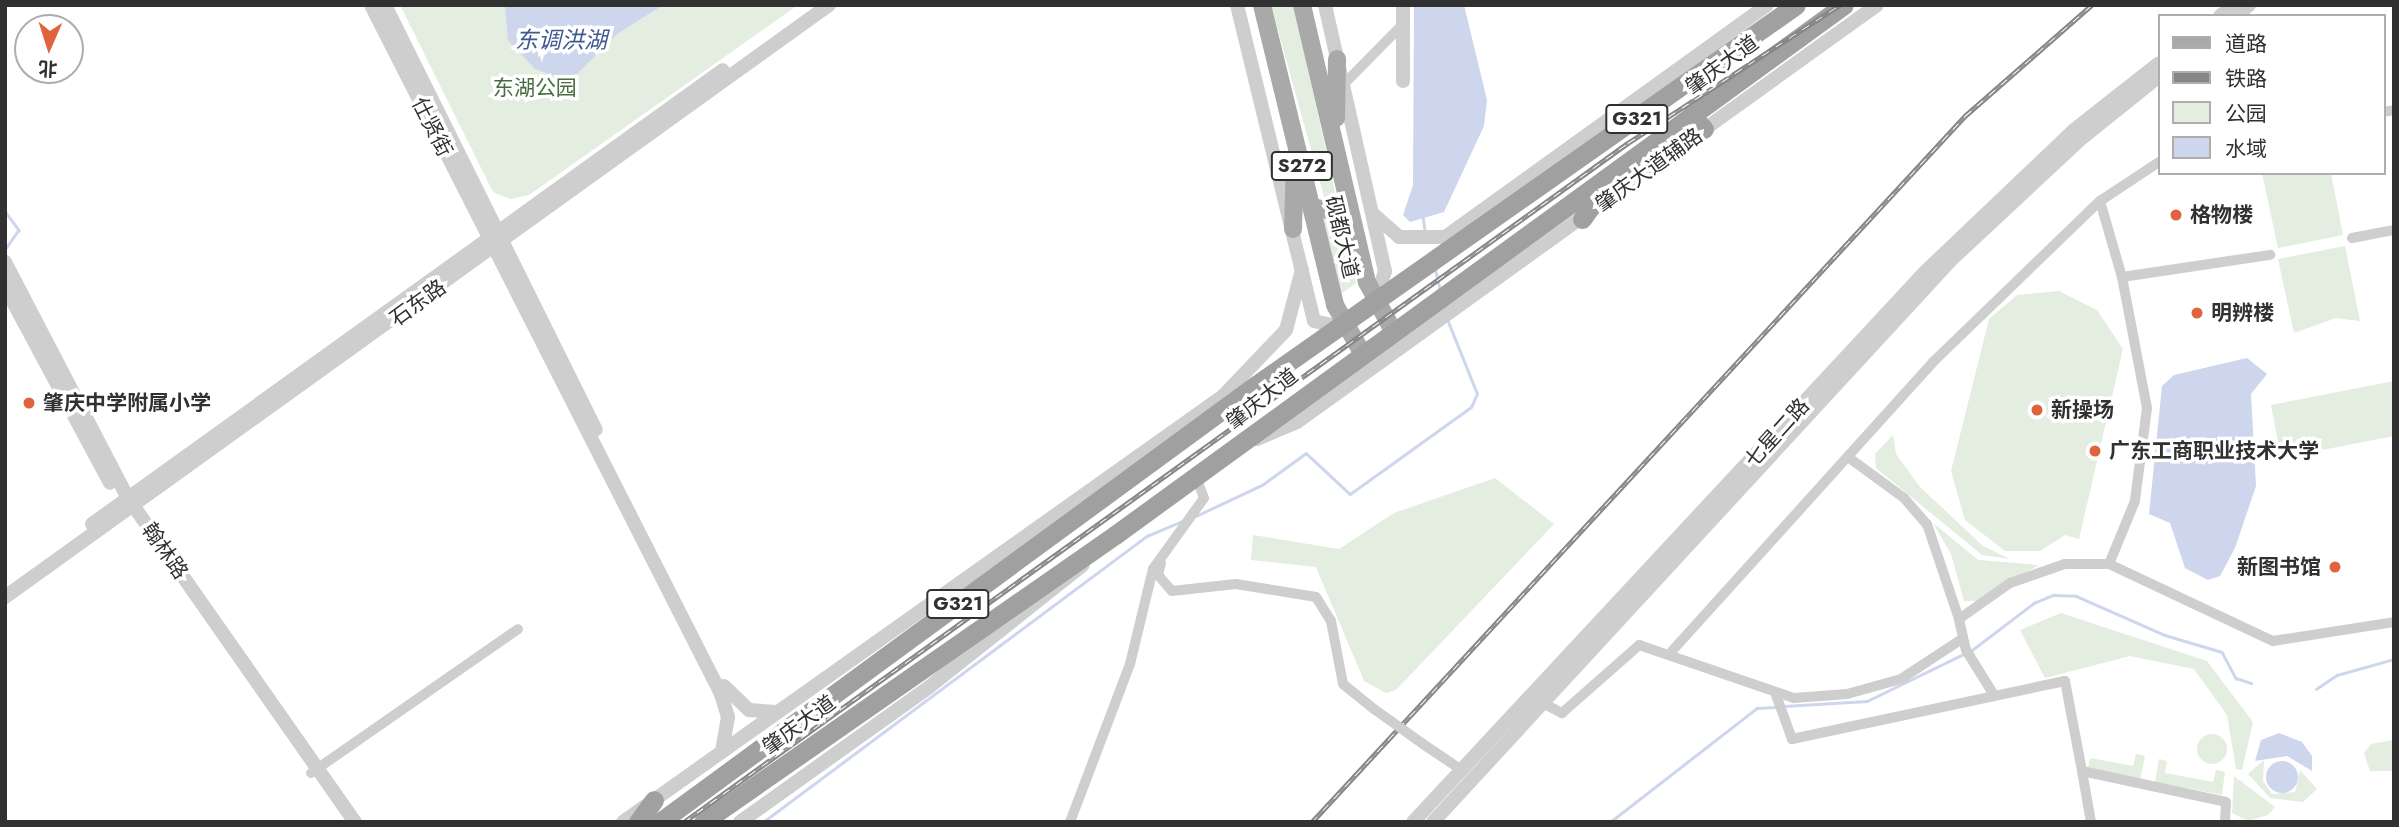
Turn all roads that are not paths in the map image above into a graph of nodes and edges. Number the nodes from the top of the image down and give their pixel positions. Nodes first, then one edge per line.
1 (371, 5) edge
2 (384, 5) edge
3 (813, 5) edge
4 (829, 5) edge
5 (1237, 5) edge
6 (1262, 5) edge
7 (1301, 5) edge
8 (1325, 5) edge
9 (1403, 5) edge
10 (1767, 5) edge
11 (1796, 5) edge
12 (1844, 5) edge
13 (1877, 5) edge
14 (1403, 24) junction
15 (1337, 59) junction
16 (2158, 63) edge
17 (2158, 77) edge
18 (1403, 81) dead end
19 (1343, 85) junction
20 (1698, 122) junction
21 (1295, 142) junction
22 (1335, 146) junction
23 (2158, 163) edge
24 (1620, 165) junction
25 (1506, 195) junction
26 (1348, 200) junction
27 (2100, 201) junction
28 (1312, 207) junction
29 (1370, 210) junction
30 (1582, 219) junction
31 (1293, 229) junction
32 (2394, 230) edge
33 (1477, 233) junction
34 (2352, 238) dead end
35 (495, 240) junction
36 (1446, 246) junction
37 (2270, 254) dead end
38 (5, 262) edge
39 (1302, 270) junction
40 (2122, 277) junction
41 (5, 287) edge
42 (1375, 305) junction
43 (1343, 327) junction
44 (1392, 329) junction
45 (1361, 351) junction
46 (1256, 385) junction
47 (1223, 396) junction
48 (1200, 426) junction
49 (1237, 447) junction
50 (1848, 457) junction
51 (1196, 477) junction
52 (128, 505) junction
53 (1693, 534) junction
54 (1115, 535) junction
55 (1164, 547) junction
56 (2109, 564) junction
57 (5, 586) edge
58 (5, 597) edge
59 (1959, 619) junction
60 (2394, 622) edge
61 (518, 629) dead end
62 (1964, 644) junction
63 (1672, 651) junction
64 (1776, 695) junction
65 (1994, 695) junction
66 (1541, 702) junction
67 (776, 712) junction
68 (722, 750) junction
69 (1460, 769) junction
70 (314, 771) junction
71 (2082, 771) junction
72 (653, 800) junction
73 (346, 822) edge
74 (355, 822) edge
75 (623, 822) edge
76 (638, 822) edge
77 (660, 822) edge
78 (703, 822) edge
79 (740, 822) edge
80 (1070, 822) edge
81 (1413, 822) edge
82 (1433, 822) edge
83 (2091, 822) edge
84 (2225, 822) edge

1 - 35 street, 仕贤街
2 - 35 street
3 - 35 street, 石东路
4 - 35 street, 石东路
5 - 31 street
6 - 21 main road, 砚都大道 / S272
7 - 22 main road, 砚都大道 / S272
8 - 15 street
9 - 14 street
10 - 25 street
11 - 33 highway, 肇庆大道 / G321
12 - 20 highway, 肇庆大道 / G321
13 - 20 street, 肇庆大道辅路
14 - 18 street
14 - 19 street
15 - 19 street
15 - 22 main road
16 - 53 street, 七星二路
17 - 53 street, 七星二路
19 - 29 street
20 - 24 highway, 肇庆大道 / G321
20 - 30 street, 肇庆大道辅路
21 - 28 main road, 砚都大道 / S272
21 - 31 main road
22 - 26 main road, 砚都大道 / S272
23 - 27 street
24 - 30 highway
24 - 44 highway, 肇庆大道 / G321
25 - 33 street
25 - 36 street
26 - 28 main road
26 - 42 main road, 砚都大道 / S272
27 - 40 street
27 - 50 street
28 - 43 main road, 砚都大道 / S272
29 - 36 street
29 - 42 street
30 - 49 street, 肇庆大道辅路
31 - 39 street
32 - 34 street
33 - 36 highway, 肇庆大道 / G321
35 - 52 street, 石东路
35 - 67 street
35 - 68 street
36 - 42 highway, 肇庆大道 / G321
37 - 40 street
38 - 52 street, 翰林路
39 - 43 street
39 - 47 street
40 - 56 street
41 - 52 street, 翰林路
42 - 43 highway, 肇庆大道 / G321
42 - 44 main road, 砚都大道 / S272
43 - 45 main road, 砚都大道 / S272
43 - 46 highway, 肇庆大道 / G321
44 - 45 highway, 肇庆大道 / G321
45 - 49 highway, 肇庆大道 / G321
46 - 47 street
46 - 48 highway, 肇庆大道 / G321
47 - 48 street
47 - 67 street
48 - 77 highway, 肇庆大道 / G321
49 - 51 highway, 肇庆大道 / G321
50 - 59 street
50 - 63 street
51 - 54 highway, 肇庆大道 / G321
51 - 55 street
52 - 57 street, 石东路
52 - 58 street, 石东路
52 - 70 street, 翰林路
53 - 66 street, 七星二路
53 - 69 street, 七星二路
54 - 78 highway, 肇庆大道 / G321
54 - 79 street
55 - 69 street, bridge
55 - 80 street
56 - 59 street
56 - 60 street
59 - 62 street
61 - 70 street
62 - 64 street
62 - 65 street
63 - 64 street
63 - 66 street
64 - 65 street
65 - 71 street
66 - 82 street, 七星二路
67 - 68 street
68 - 72 street
69 - 81 street, 七星二路
70 - 73 street, 翰林路
70 - 74 street, 翰林路
71 - 83 street
71 - 84 street
72 - 75 street
72 - 76 highway

